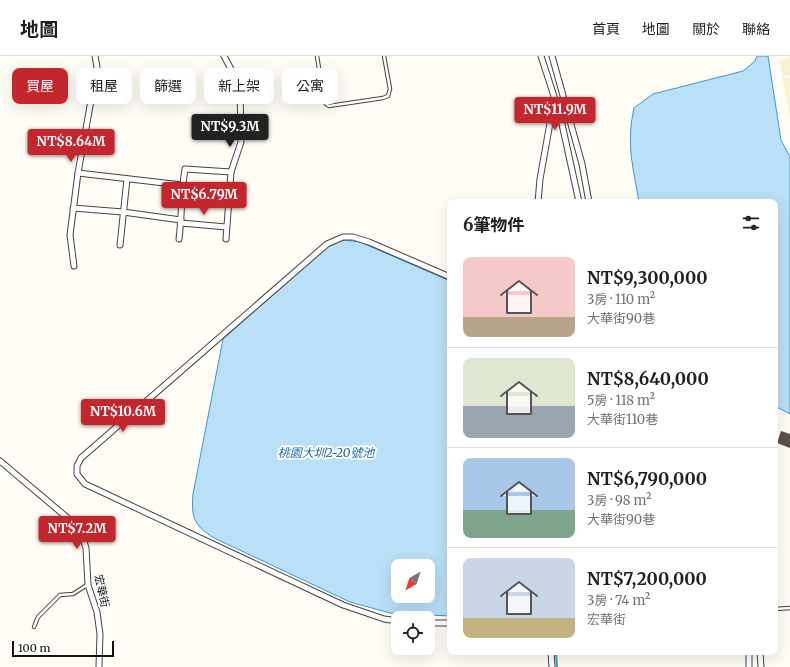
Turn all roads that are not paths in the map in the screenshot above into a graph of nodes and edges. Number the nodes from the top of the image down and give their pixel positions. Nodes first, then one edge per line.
1 (94, 56) edge
2 (224, 56) edge
3 (317, 56) edge
4 (384, 56) edge
5 (541, 56) edge
6 (552, 56) edge
7 (568, 112) junction
8 (560, 115) junction
9 (231, 172) junction
10 (78, 173) junction
11 (127, 179) junction
12 (182, 185) junction
13 (538, 199) edge
14 (578, 199) edge
15 (588, 199) edge
16 (73, 208) junction
17 (124, 212) junction
18 (181, 221) junction
19 (226, 227) junction
20 (179, 239) dead end
21 (226, 239) dead end
22 (120, 245) dead end
23 (74, 266) dead end
24 (447, 276) edge
25 (0, 461) edge
26 (88, 585) junction
27 (790, 608) edge
28 (778, 609) edge
29 (391, 620) edge
30 (435, 623) edge
31 (447, 623) edge
32 (34, 628) dead end
33 (551, 655) edge
34 (749, 655) edge
35 (760, 655) edge
36 (99, 667) edge
37 (552, 667) edge
38 (749, 667) edge
39 (761, 667) edge

1 - 10 street
2 - 9 street
3 - 4 lane
5 - 8 street
6 - 7 street
7 - 8 street
7 - 15 street
8 - 13 street
8 - 14 street
9 - 12 street
9 - 19 street
10 - 11 street
10 - 16 street
11 - 12 street
11 - 17 street
12 - 18 street
16 - 17 street
16 - 23 street
17 - 18 street
17 - 22 street
18 - 19 street
18 - 20 street
19 - 21 street
24 - 29 street
25 - 26 street, 宏華街
26 - 32 lane
26 - 36 street, 宏華街
27 - 28 lane
30 - 31 street
33 - 37 street
34 - 38 street
35 - 39 street

